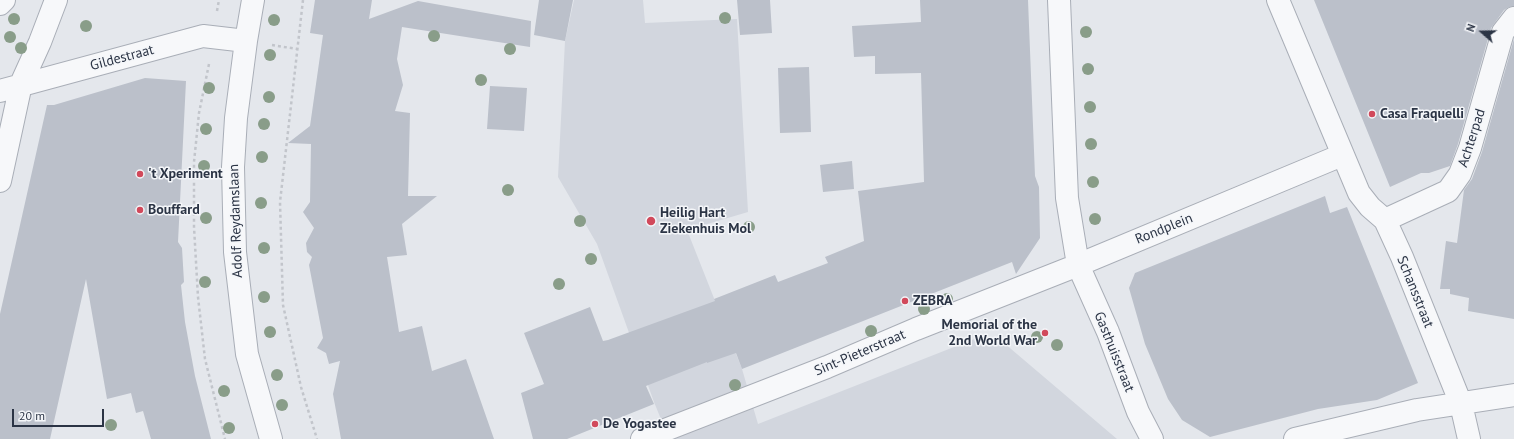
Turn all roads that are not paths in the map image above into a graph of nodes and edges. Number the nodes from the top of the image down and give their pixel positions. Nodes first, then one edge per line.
1 (4, 0) edge
2 (56, 0) edge
3 (253, 0) edge
4 (1059, 0) edge
5 (1278, 0) edge
6 (0, 4) edge
7 (1514, 18) edge
8 (246, 41) junction
9 (21, 84) junction
10 (0, 91) edge
11 (1342, 155) junction
12 (0, 182) edge
13 (1385, 220) junction
14 (1078, 265) junction
15 (1514, 395) edge
16 (1460, 404) junction
17 (271, 439) edge
18 (642, 439) edge
19 (1152, 439) edge
20 (1295, 439) edge
21 (1469, 439) edge

1 - 6 street
2 - 9 street
3 - 8 street, Adolf Reydamslaan
4 - 14 street
5 - 11 street
7 - 13 street, Achterpad
8 - 9 street, Gildestraat
8 - 17 street, Adolf Reydamslaan
9 - 10 street, Gildestraat
9 - 12 street
11 - 13 street, Schansstraat
11 - 14 street, Rondplein
13 - 16 street, Schansstraat
14 - 18 street, Sint-Pieterstraat
14 - 19 street, Gasthuisstraat
15 - 16 street
16 - 20 street
16 - 21 street, Schansstraat

